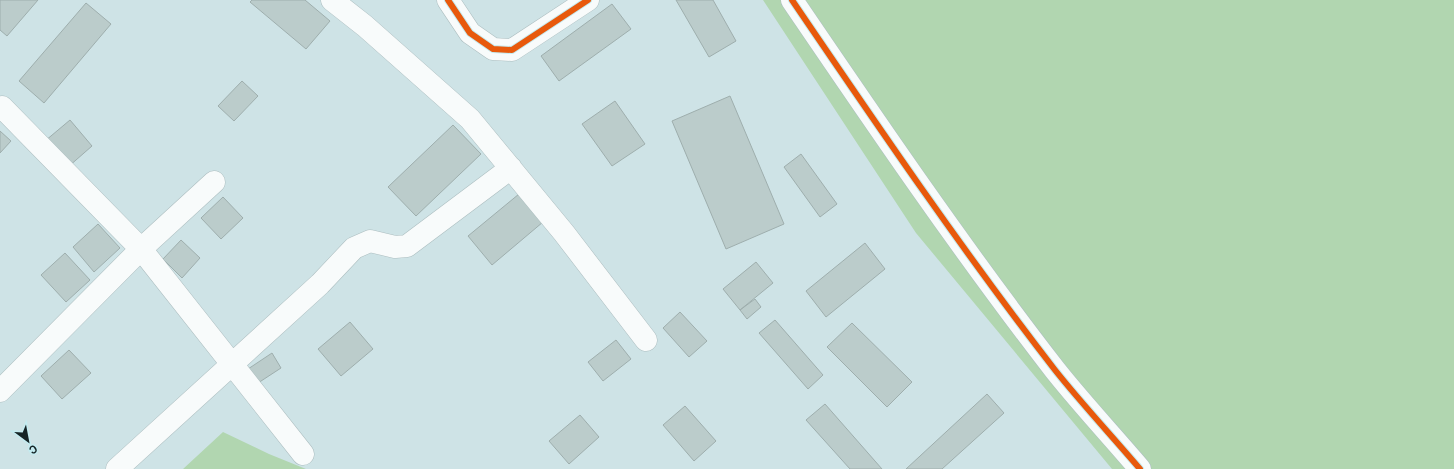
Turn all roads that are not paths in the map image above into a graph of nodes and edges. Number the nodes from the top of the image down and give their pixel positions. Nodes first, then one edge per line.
1 (332, 0) edge
2 (448, 0) edge
3 (588, 0) edge
4 (792, 0) edge
5 (2, 107) dead end
6 (511, 168) junction
7 (214, 182) dead end
8 (141, 249) junction
9 (646, 340) dead end
10 (231, 364) junction
11 (0, 391) edge
12 (303, 454) dead end
13 (117, 469) edge
14 (1140, 469) edge

1 - 6 street
2 - 3 street
4 - 14 street
5 - 8 street
6 - 9 street
6 - 10 street
7 - 8 street
8 - 10 street
8 - 11 street
10 - 12 street
10 - 13 street

